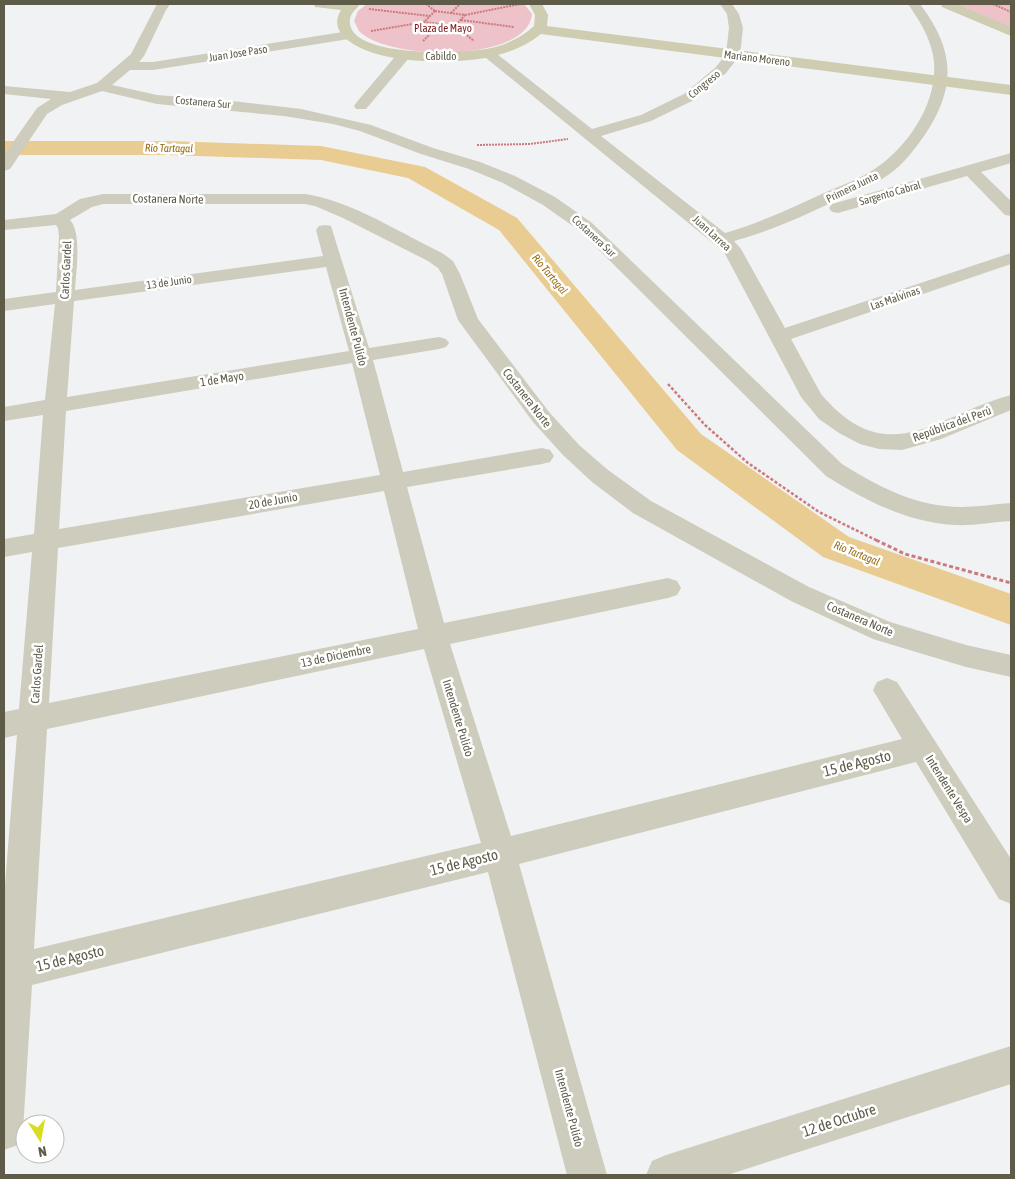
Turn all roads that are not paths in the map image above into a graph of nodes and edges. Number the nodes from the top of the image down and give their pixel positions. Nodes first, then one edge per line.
1 (164, 4) edge
2 (320, 4) edge
3 (534, 4) edge
4 (726, 4) edge
5 (914, 4) edge
6 (947, 4) edge
7 (352, 5) edge
8 (538, 29) junction
9 (1011, 32) edge
10 (349, 35) junction
11 (487, 53) junction
12 (404, 55) junction
13 (733, 55) junction
14 (127, 66) junction
15 (942, 81) junction
16 (4, 90) edge
17 (94, 90) junction
18 (1011, 90) edge
19 (35, 94) junction
20 (71, 97) junction
21 (361, 106) dead end
22 (42, 111) junction
23 (591, 134) junction
24 (1011, 158) edge
25 (4, 166) edge
26 (969, 170) junction
27 (876, 176) junction
28 (909, 188) junction
29 (1011, 211) edge
30 (60, 219) junction
31 (6, 225) edge
32 (767, 226) junction
33 (325, 230) dead end
34 (722, 239) junction
35 (1011, 258) edge
36 (334, 260) junction
37 (65, 297) junction
38 (4, 305) edge
39 (778, 337) junction
40 (439, 344) dead end
41 (361, 356) junction
42 (1011, 402) edge
43 (55, 406) junction
44 (4, 414) edge
45 (891, 443) joint
46 (542, 456) dead end
47 (393, 480) junction
48 (1011, 512) edge
49 (46, 540) junction
50 (4, 548) edge
51 (668, 588) dead end
52 (433, 635) junction
53 (1011, 666) edge
54 (887, 690) dead end
55 (34, 719) junction
56 (4, 725) edge
57 (923, 747) junction
58 (500, 854) junction
59 (1011, 888) edge
60 (9, 973) edge
61 (1011, 1065) edge
62 (4, 1131) edge
63 (587, 1175) edge
64 (666, 1175) edge

1 - 14 street
2 - 7 main road
3 - 8 main road
4 - 13 street
5 - 15 street, Primera Junta
6 - 9 main road
7 - 10 main road
8 - 11 main road, Cabildo
8 - 13 main road, Mariano Moreno
10 - 12 main road, Cabildo
10 - 14 street, Juan Jose Paso
11 - 12 main road, Cabildo
11 - 23 street, Juan Larrea
12 - 21 street
13 - 15 main road, Mariano Moreno
13 - 23 street, Congreso
14 - 17 street
15 - 18 main road, Mariano Moreno
15 - 27 street, Primera Junta
16 - 19 street
17 - 20 street
17 - 48 street, Costanera Sur
19 - 20 street
19 - 22 street
20 - 22 street
22 - 25 street
23 - 34 street, Juan Larrea
24 - 26 street, Sargento Cabral
26 - 28 street, Sargento Cabral
26 - 29 street
27 - 28 street
27 - 32 street, Primera Junta
28 - 32 street, Sargento Cabral
30 - 31 street
30 - 37 street, Carlos Gardel
30 - 53 street, Costanera Norte
32 - 34 street, Primera Junta
33 - 36 street, Intendente Pulido
34 - 39 street, Juan Larrea
35 - 39 street, Las Malvinas
36 - 37 street, 13 de Junio
36 - 41 street, Intendente Pulido
37 - 38 street, 13 de Junio
37 - 43 street, Carlos Gardel
39 - 45 street, Juan Larrea
40 - 41 street, 1 de Mayo
41 - 43 street, 1 de Mayo
41 - 47 street, Intendente Pulido
42 - 45 street, República del Perú
43 - 44 street, 1 de Mayo
43 - 49 street, Carlos Gardel
46 - 47 street, 20 de Junio
47 - 49 street, 20 de Junio
47 - 52 street, Intendente Pulido
49 - 50 street, 20 de Junio
49 - 55 street, Carlos Gardel
51 - 52 street, 13 de Diciembre
52 - 55 street, 13 de Diciembre
52 - 58 street, Intendente Pulido
54 - 57 street, Intendente Vespa
55 - 56 street, 13 de Diciembre
55 - 60 street, Carlos Gardel
57 - 58 street, 15 de Agosto
57 - 59 street, Intendente Vespa
58 - 60 street, 15 de Agosto
58 - 63 street, Intendente Pulido
60 - 62 street, Carlos Gardel
61 - 64 street, 12 de Octubre

